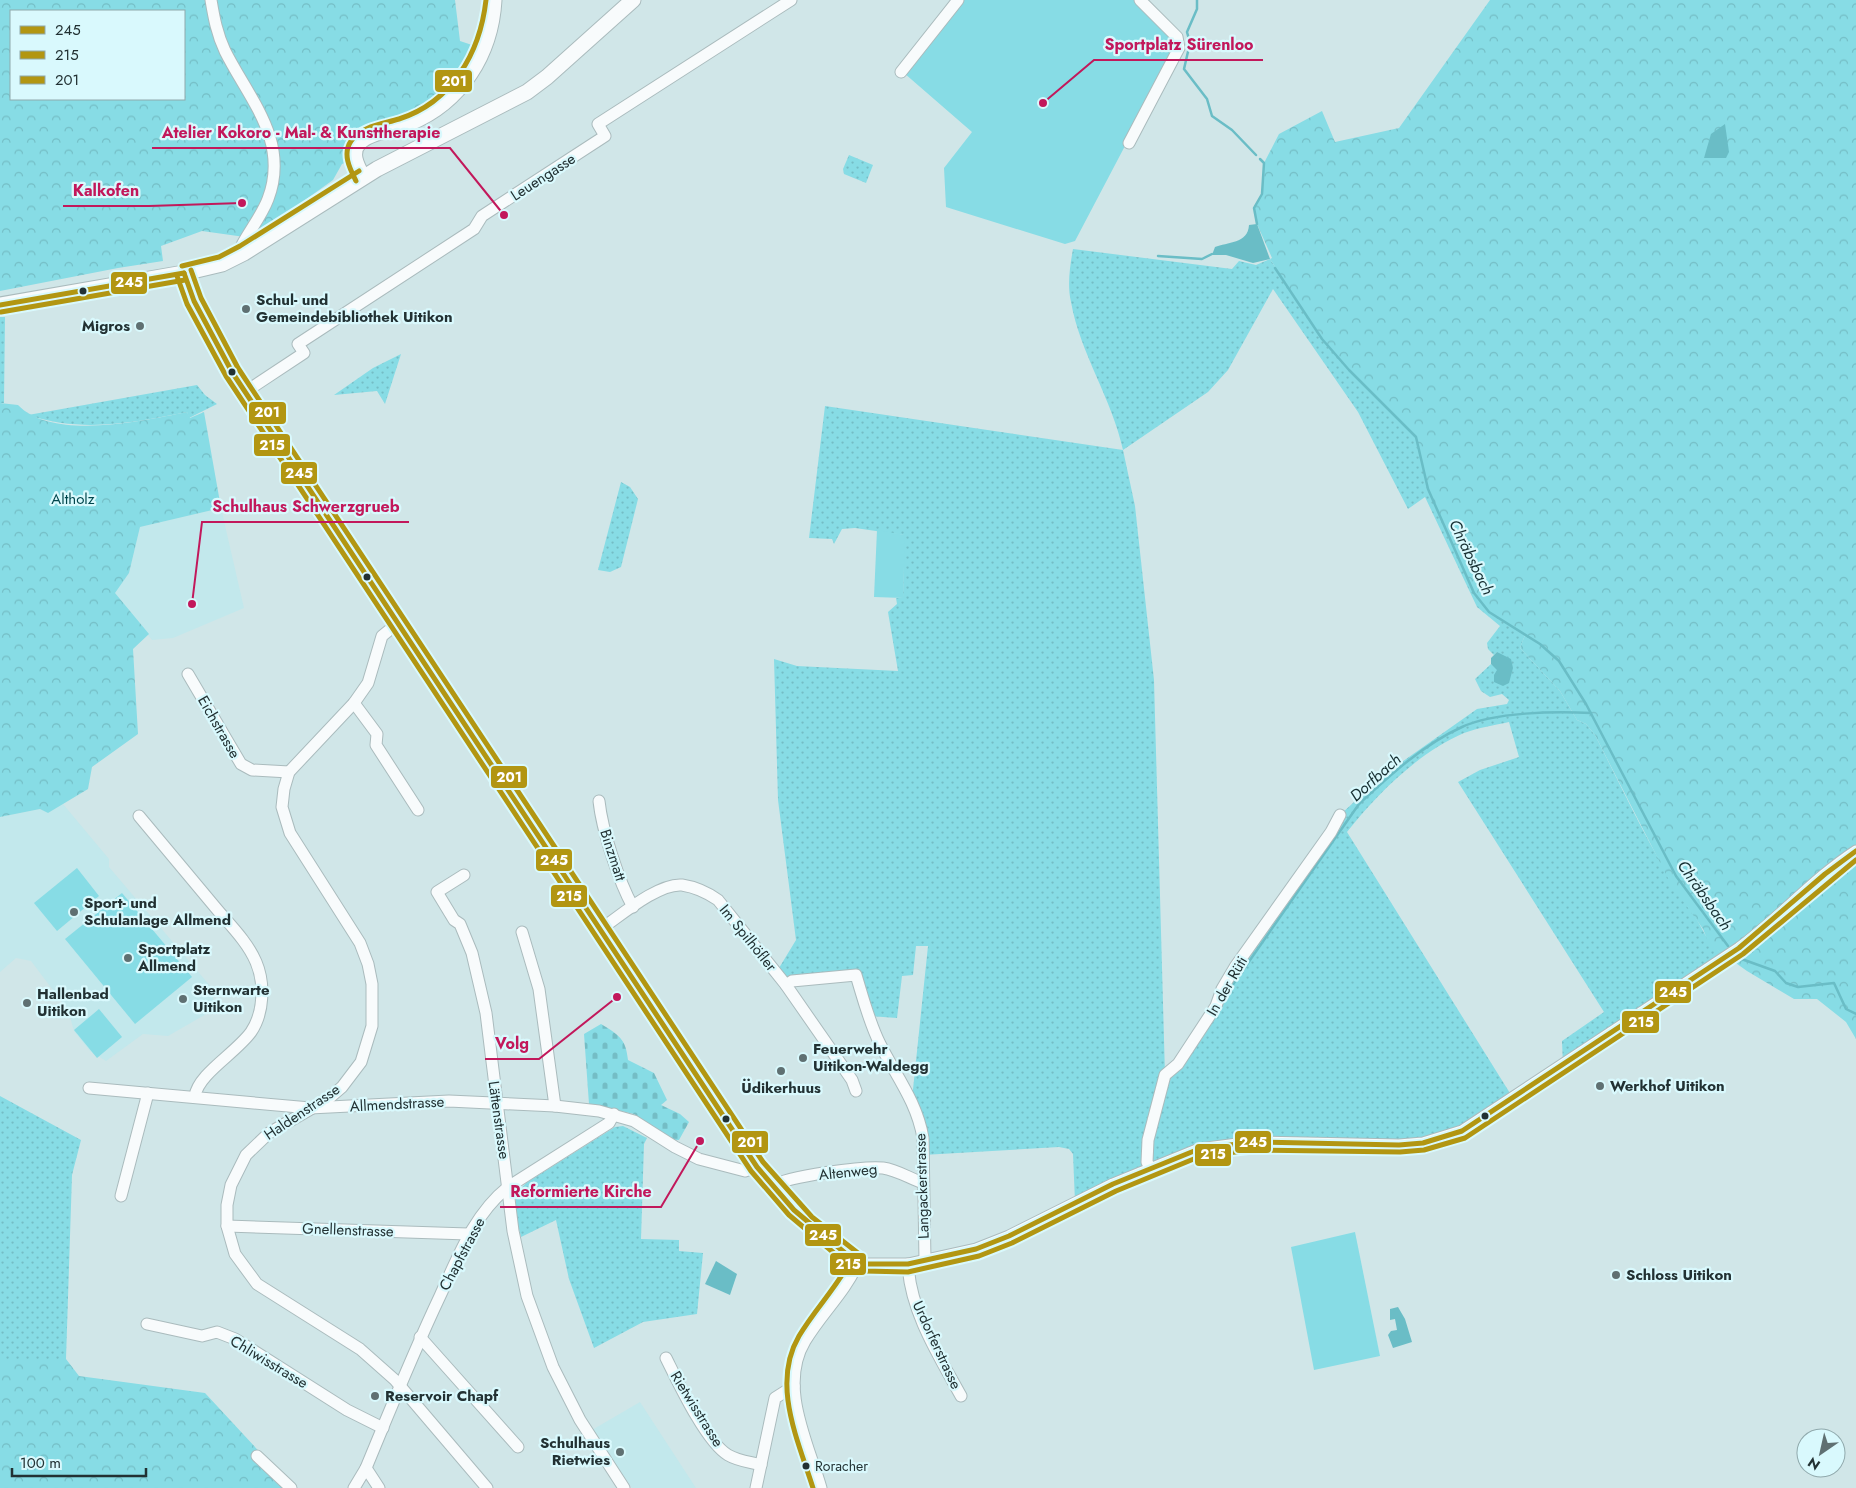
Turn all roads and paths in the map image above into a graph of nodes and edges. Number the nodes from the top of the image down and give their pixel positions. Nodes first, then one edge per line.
1 (211, 0) edge
2 (494, 0) edge
3 (633, 0) edge
4 (791, 0) edge
5 (958, 0) edge
6 (1140, 0) edge
7 (901, 72) dead end
8 (1129, 143) dead end
9 (363, 177) junction
10 (244, 253) junction
11 (184, 274) junction
12 (0, 305) edge
13 (245, 392) junction
14 (398, 624) junction
15 (188, 674) dead end
16 (354, 703) junction
17 (288, 772) junction
18 (599, 801) dead end
19 (418, 810) dead end
20 (1340, 815) dead end
21 (139, 816) dead end
22 (1856, 851) edge
23 (464, 875) dead end
24 (633, 907) junction
25 (601, 929) junction
26 (522, 932) dead end
27 (856, 975) joint
28 (786, 985) junction
29 (89, 1088) dead end
30 (856, 1091) dead end
31 (148, 1093) junction
32 (195, 1096) junction
33 (498, 1104) junction
34 (555, 1106) junction
35 (310, 1108) junction
36 (614, 1114) junction
37 (757, 1167) junction
38 (1150, 1168) junction
39 (922, 1183) junction
40 (773, 1186) junction
41 (508, 1187) junction
42 (121, 1196) dead end
43 (227, 1226) junction
44 (468, 1234) junction
45 (925, 1262) junction
46 (858, 1263) junction
47 (908, 1264) junction
48 (148, 1324) dead end
49 (420, 1337) junction
50 (666, 1358) dead end
51 (400, 1386) junction
52 (794, 1386) junction
53 (960, 1396) dead end
54 (383, 1428) junction
55 (518, 1447) dead end
56 (257, 1456) dead end
57 (761, 1465) junction
58 (366, 1468) junction
59 (291, 1488) edge
60 (354, 1488) edge
61 (379, 1488) edge
62 (488, 1488) edge
63 (624, 1488) edge
64 (756, 1488) edge
65 (821, 1488) edge

1 - 10 street
2 - 9 main road
3 - 9 main road
4 - 13 street, Leuengasse
5 - 7 street
6 - 8 street
9 - 10 main road
10 - 11 main road
11 - 12 main road
11 - 13 street
13 - 14 street
14 - 16 street
14 - 25 street
15 - 17 street, Eichstrasse
16 - 17 street
16 - 19 street
17 - 35 street, Haldenstrasse
18 - 24 street, Binzmatt
20 - 38 street, In der Rüti
21 - 32 street
22 - 38 street
23 - 33 street, Lättenstrasse
24 - 25 street, Im Spilhöfler
24 - 28 street, Im Spilhöfler
25 - 37 street
26 - 34 street
27 - 28 street, Im Spilhöfler
27 - 39 street, Langackerstrasse
28 - 30 street, Im Spilhöfler
29 - 31 street, Allmendstrasse
31 - 32 street, Allmendstrasse
31 - 42 street
32 - 35 street, Allmendstrasse
33 - 34 street, Allmendstrasse
33 - 35 street, Allmendstrasse
33 - 41 street, Lättenstrasse
34 - 36 street, Allmendstrasse
35 - 43 street, Haldenstrasse
36 - 37 street, Allmendstrasse
36 - 41 street, Chapfstrasse
37 - 40 street
38 - 45 street
39 - 40 street, Altenweg
39 - 45 street, Langackerstrasse
40 - 46 street
41 - 44 street, Chapfstrasse
41 - 63 street, Lättenstrasse
43 - 44 street, Gnellenstrasse
43 - 51 street, Haldenstrasse
44 - 49 street, Chapfstrasse
45 - 47 street
46 - 47 street
46 - 52 street
47 - 53 street, Urdorferstrasse
48 - 54 street, Chliwisstrasse
49 - 51 street, Chapfstrasse
49 - 55 street
50 - 57 street, Rietwisstrasse
51 - 54 street, Chapfstrasse
51 - 62 street, Haldenstrasse
52 - 57 street
52 - 65 street
54 - 58 street, Chapfstrasse
56 - 59 street
57 - 64 street
58 - 60 street, Chapfstrasse
58 - 61 street

